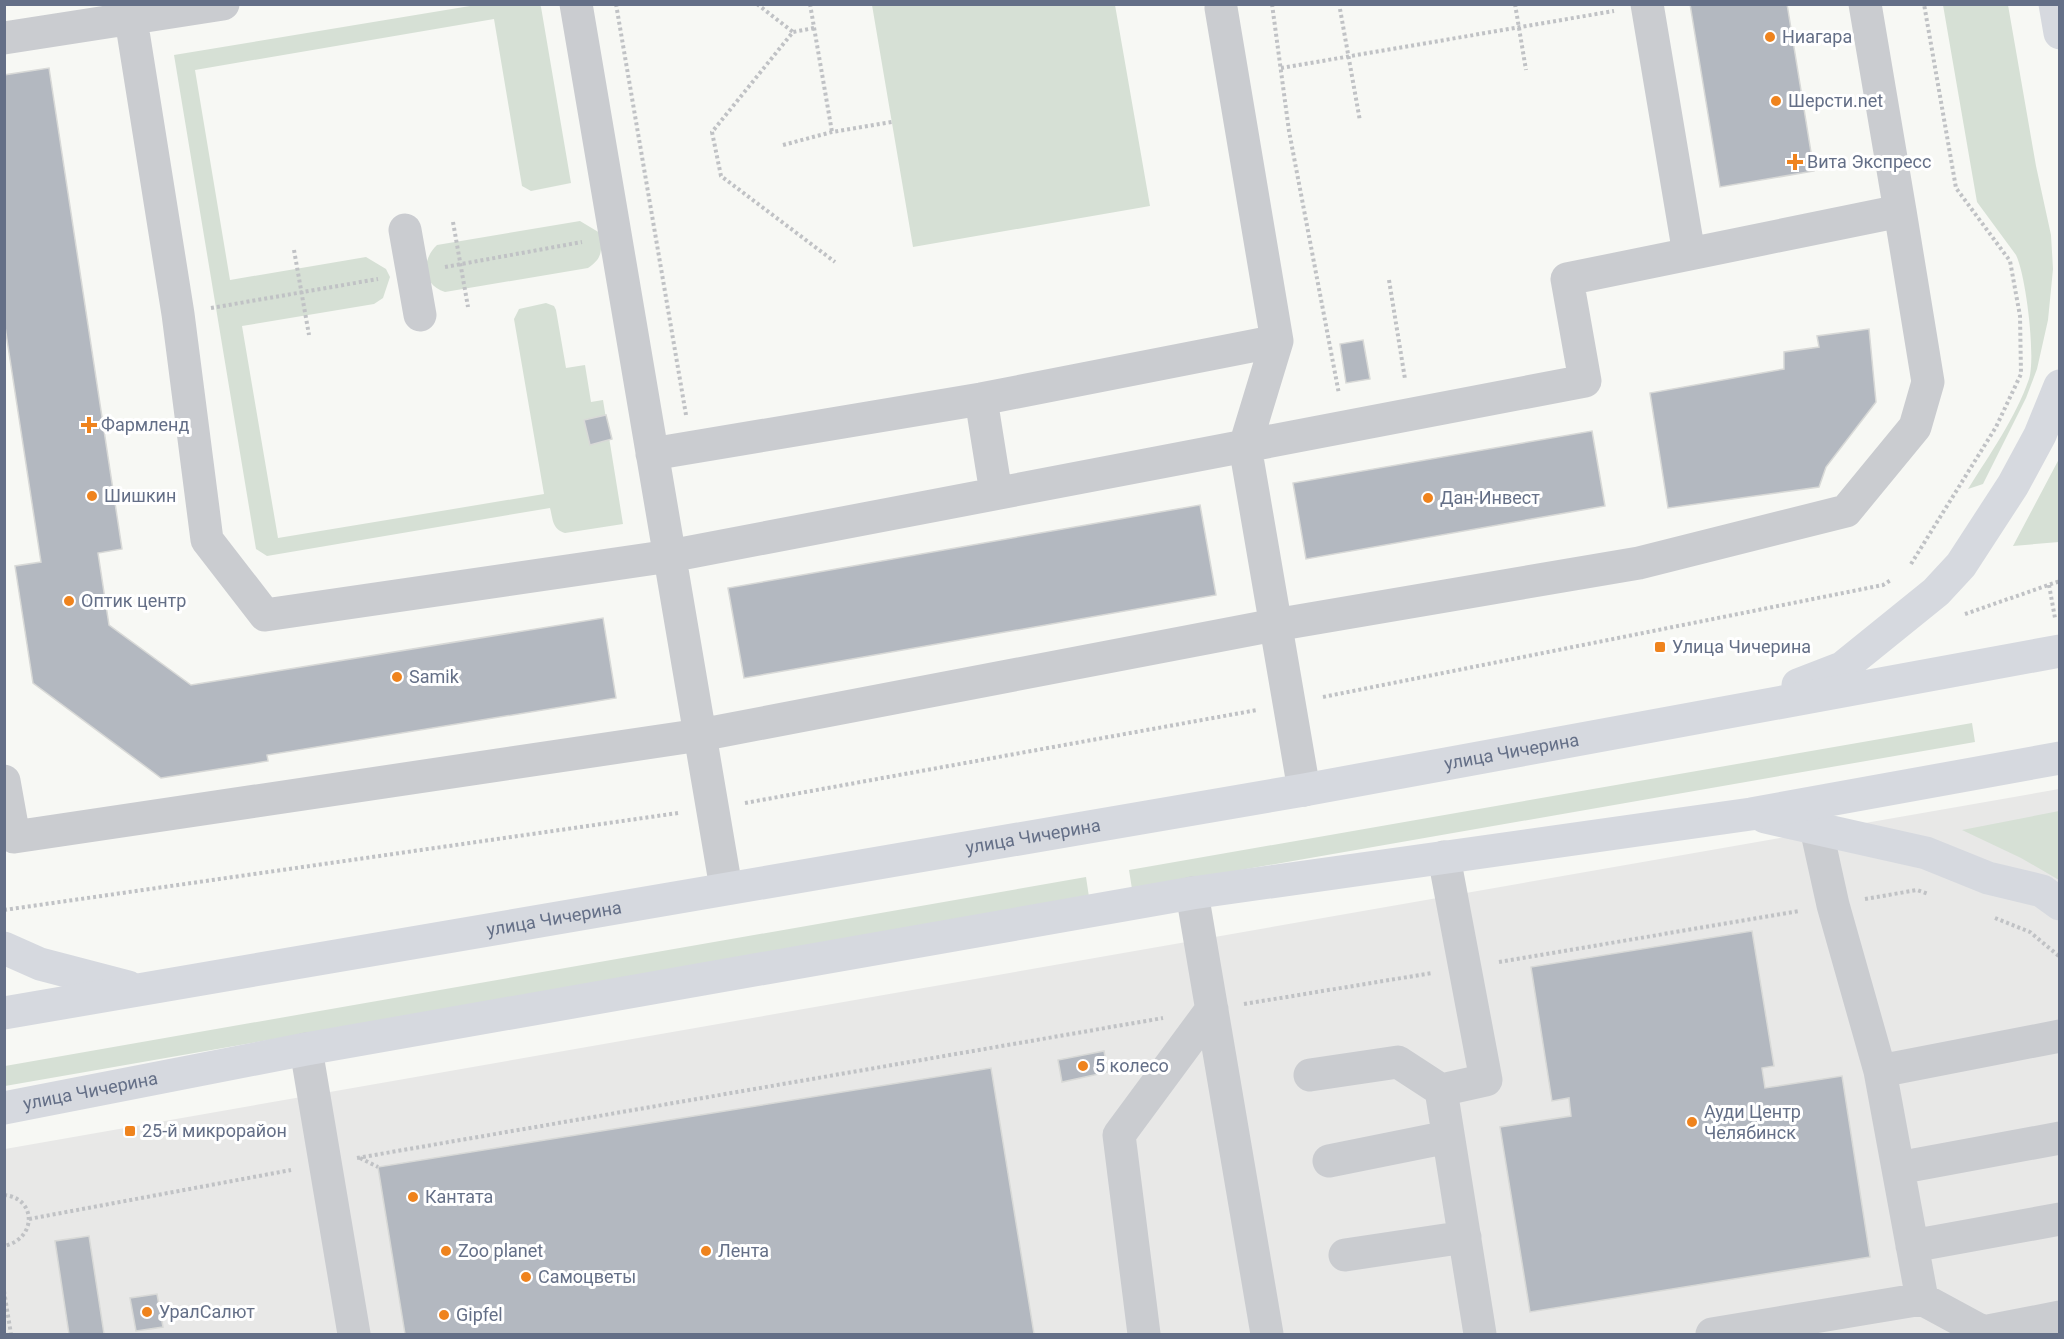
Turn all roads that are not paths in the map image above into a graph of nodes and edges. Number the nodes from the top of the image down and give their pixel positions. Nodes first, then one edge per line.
1 (223, 4) edge
2 (576, 4) edge
3 (1865, 4) edge
4 (2055, 4) edge
5 (1647, 5) edge
6 (1221, 8) dead end
7 (131, 19) junction
8 (2060, 33) edge
9 (4, 38) edge
10 (1900, 211) junction
11 (405, 230) dead end
12 (1689, 254) junction
13 (420, 315) dead end
14 (1277, 341) junction
15 (2060, 386) edge
16 (981, 399) junction
17 (1245, 446) junction
18 (652, 454) junction
19 (996, 493) junction
20 (670, 556) junction
21 (1275, 625) junction
22 (2060, 651) edge
23 (1723, 714) junction
24 (700, 735) junction
25 (2060, 758) edge
26 (4, 781) edge
27 (1304, 790) junction
28 (1751, 814) junction
29 (1816, 828) junction
30 (1444, 857) junction
31 (726, 888) junction
32 (1192, 893) junction
33 (2060, 904) edge
34 (4, 948) edge
35 (135, 989) junction
36 (1212, 1009) junction
37 (4, 1013) edge
38 (2060, 1036) edge
39 (306, 1049) junction
40 (1880, 1071) junction
41 (1310, 1075) dead end
42 (1441, 1090) junction
43 (4, 1108) edge
44 (1448, 1137) junction
45 (2060, 1138) edge
46 (1329, 1161) dead end
47 (1898, 1168) junction
48 (2060, 1219) edge
49 (1464, 1237) junction
50 (1912, 1246) junction
51 (1345, 1255) dead end
52 (1922, 1299) junction
53 (2060, 1317) edge
54 (1470, 1333) edge
55 (354, 1335) edge
56 (1144, 1335) edge
57 (1267, 1335) edge
58 (1712, 1335) edge

1 - 7 lane
2 - 18 lane
3 - 10 lane
4 - 8 main road
5 - 12 lane
6 - 14 lane
7 - 9 lane
7 - 20 lane
10 - 12 lane
10 - 21 lane
11 - 13 lane
12 - 17 lane
14 - 16 lane
14 - 17 lane
15 - 23 main road
16 - 18 lane
16 - 19 lane
17 - 19 lane
17 - 21 lane
18 - 20 lane
19 - 20 lane
20 - 24 lane
21 - 24 lane
21 - 27 lane
22 - 23 main road, улица Чичерина
23 - 27 main road, улица Чичерина
24 - 26 lane
24 - 31 lane
25 - 28 main road, улица Чичерина
27 - 31 main road, улица Чичерина
28 - 29 main road
28 - 30 main road, улица Чичерина
29 - 33 main road
29 - 40 lane
30 - 32 main road, улица Чичерина
30 - 42 lane
31 - 35 main road, улица Чичерина
32 - 36 lane
32 - 39 main road, улица Чичерина
34 - 35 main road
35 - 37 main road, улица Чичерина
36 - 56 lane
36 - 57 lane
38 - 40 lane
39 - 43 main road, улица Чичерина
39 - 55 lane
40 - 47 lane
41 - 42 lane
42 - 44 lane
44 - 46 lane
44 - 49 lane
45 - 47 lane
47 - 50 lane
48 - 50 lane
49 - 51 lane
49 - 54 lane
50 - 52 lane
52 - 53 lane
52 - 58 lane

